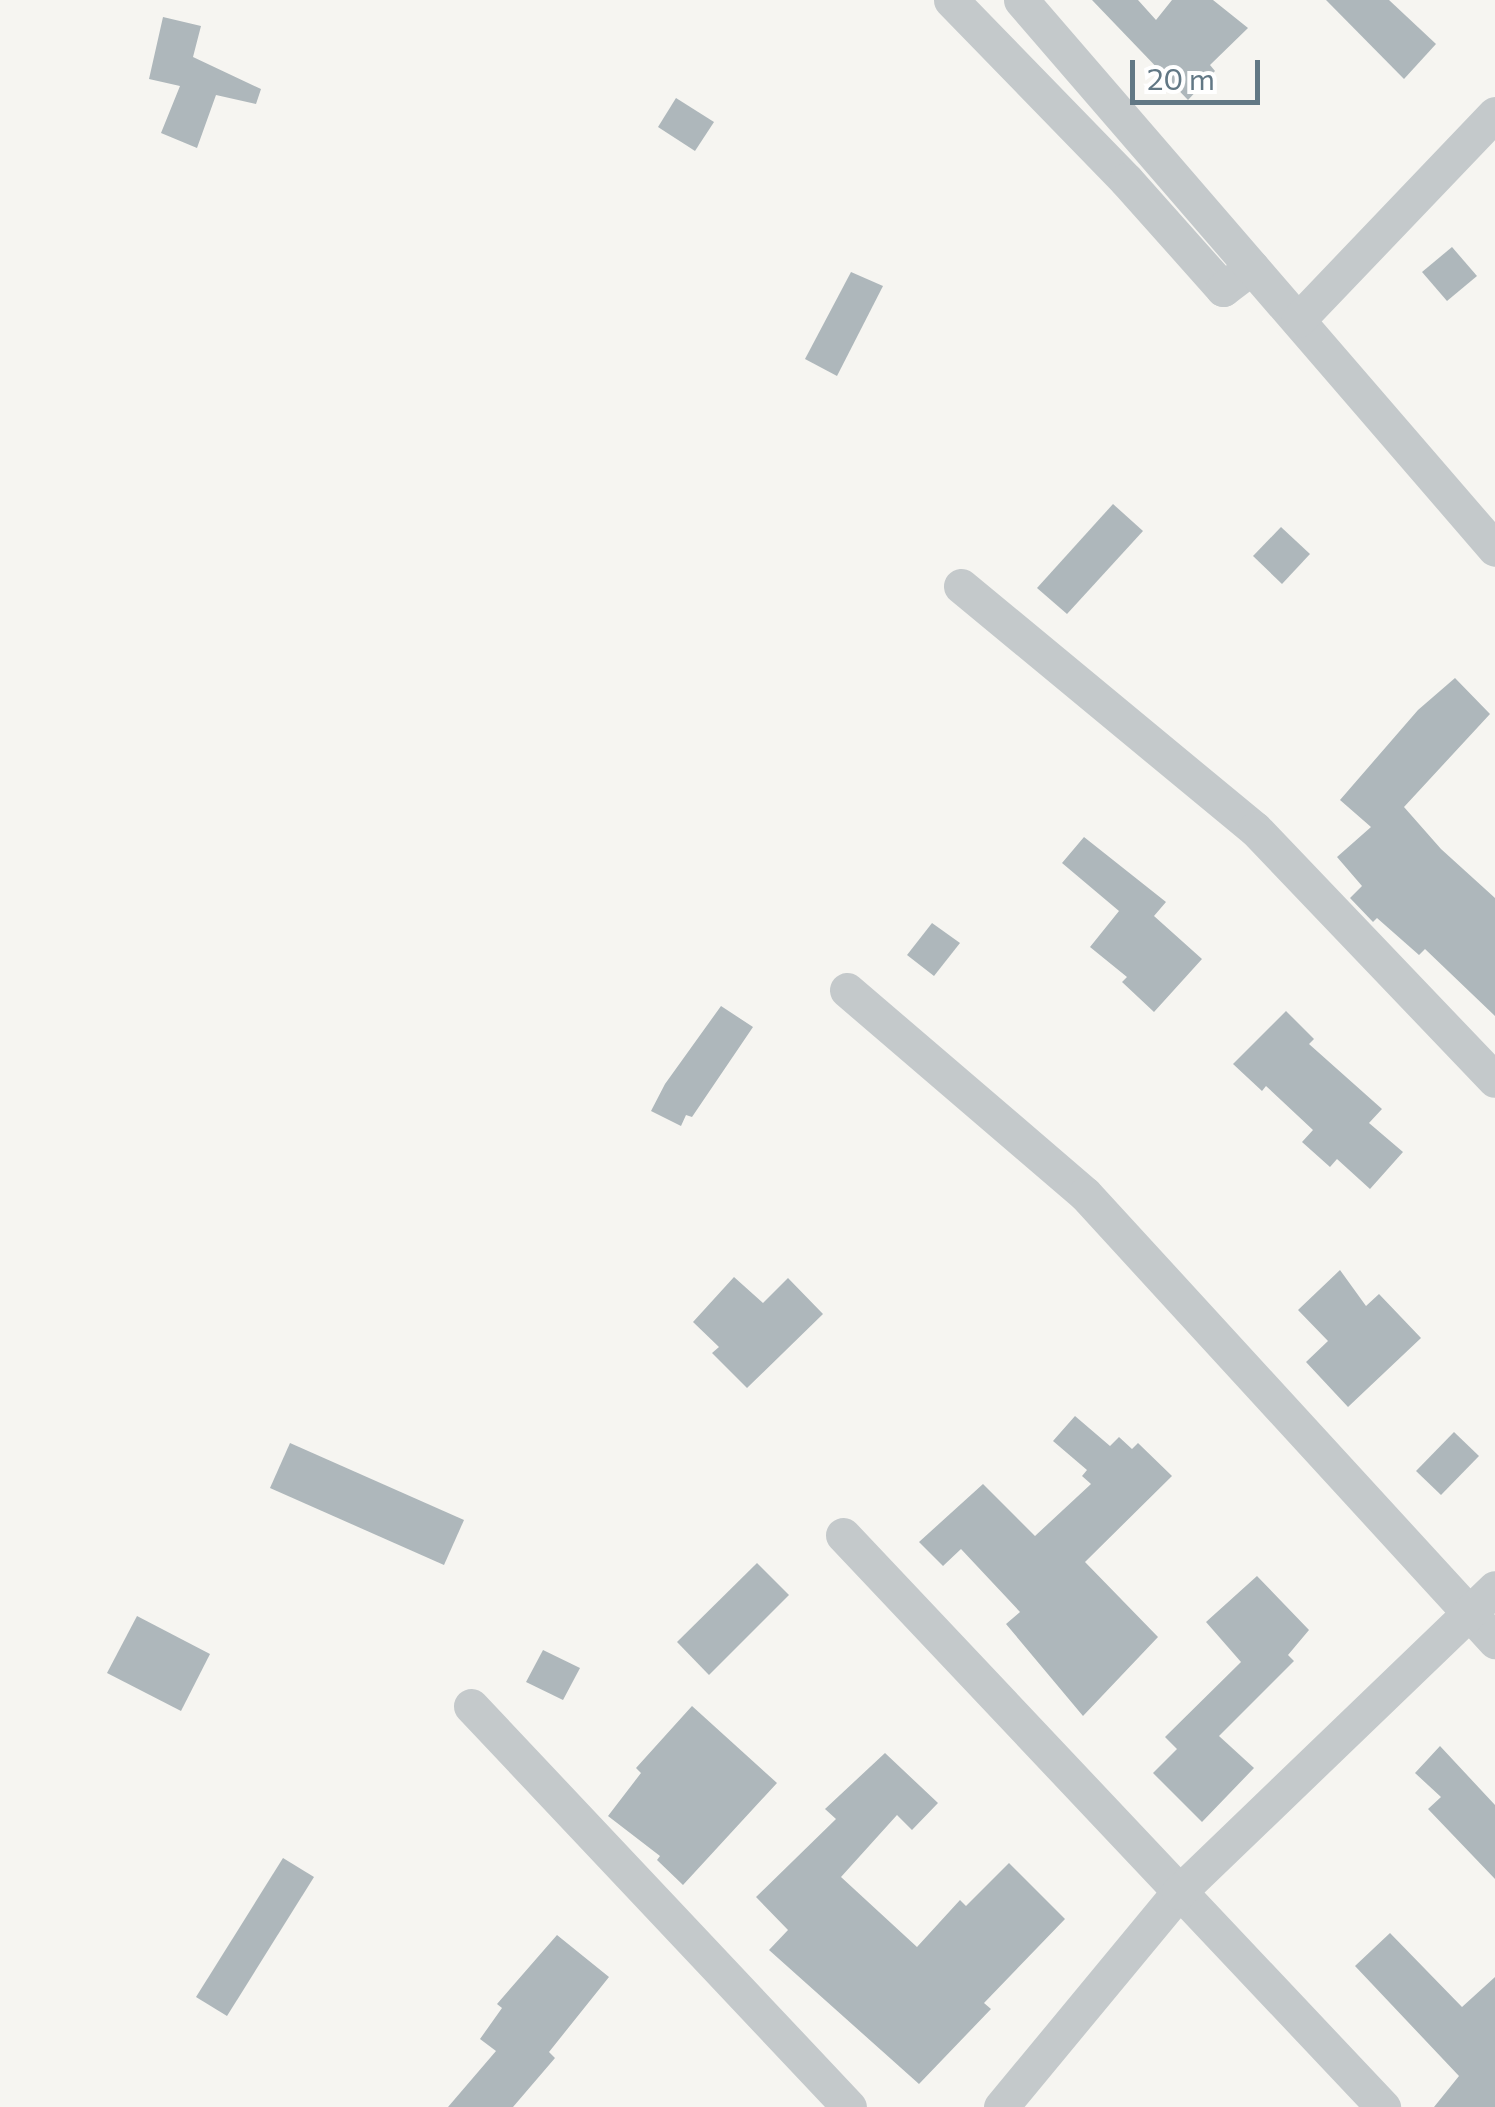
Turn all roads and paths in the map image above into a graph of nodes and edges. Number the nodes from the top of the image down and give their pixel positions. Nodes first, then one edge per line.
1 (951, 0) edge
2 (1021, 0) edge
3 (1495, 114) edge
4 (1252, 267) junction
5 (1298, 320) junction
6 (1495, 549) edge
7 (961, 586) dead end
8 (846, 990) dead end
9 (1495, 1080) edge
10 (843, 1535) dead end
11 (1495, 1588) edge
12 (1483, 1628) edge
13 (471, 1706) dead end
14 (1180, 1892) junction
15 (849, 2107) edge
16 (1001, 2107) edge
17 (1383, 2107) edge

1 - 4 street
2 - 4 street
3 - 5 street
4 - 5 street
5 - 6 street
7 - 9 street
8 - 12 street
10 - 14 street
11 - 12 street
12 - 14 street
13 - 15 street
14 - 16 street
14 - 17 street

